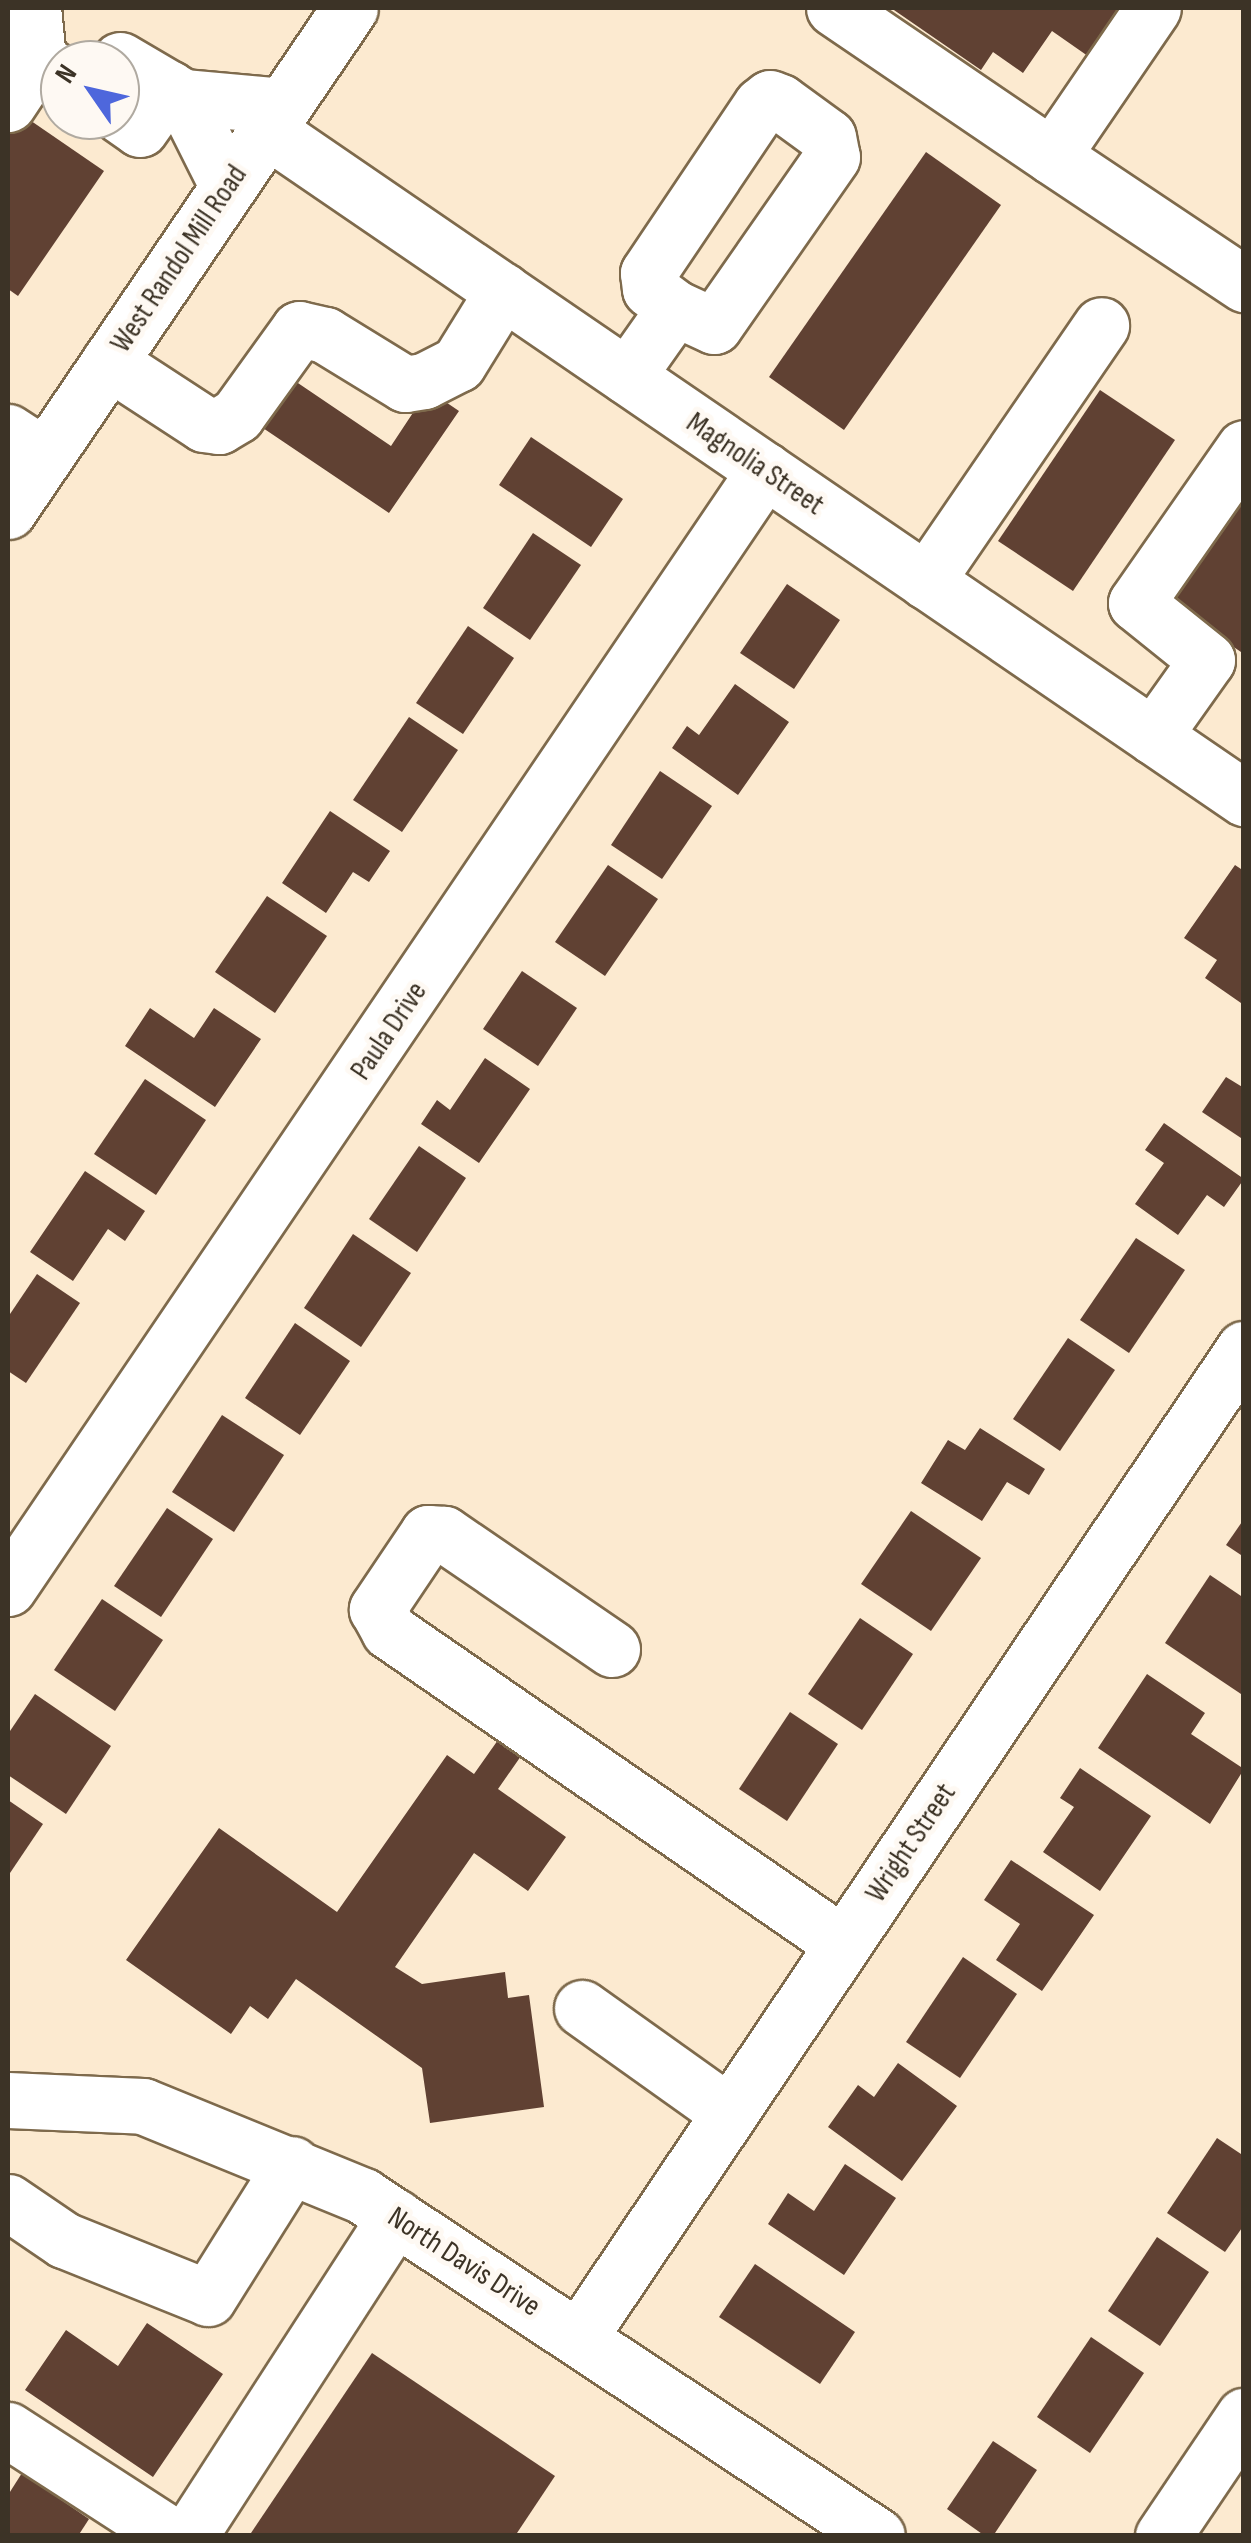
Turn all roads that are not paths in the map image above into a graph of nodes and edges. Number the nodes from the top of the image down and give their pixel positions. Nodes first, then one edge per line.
1 (350, 8) edge
2 (834, 8) edge
3 (1154, 8) edge
4 (40, 53) edge
5 (140, 72) edge
6 (176, 93) junction
7 (8, 104) edge
8 (275, 118) junction
9 (140, 129) edge
10 (1052, 156) junction
11 (228, 187) junction
12 (1244, 284) edge
13 (503, 291) junction
14 (675, 308) dead end
15 (1102, 325) dead end
16 (109, 362) junction
17 (627, 376) junction
18 (26, 444) edge
19 (1244, 448) edge
20 (765, 470) junction
21 (8, 511) edge
22 (926, 581) junction
23 (1153, 736) junction
24 (1244, 798) edge
25 (1244, 1349) edge
26 (8, 1588) edge
27 (612, 1649) dead end
28 (843, 1944) junction
29 (582, 2008) dead end
30 (8, 2106) edge
31 (729, 2113) junction
32 (292, 2164) junction
33 (8, 2202) edge
34 (395, 2218) junction
35 (579, 2337) junction
36 (1244, 2416) edge
37 (8, 2430) edge
38 (172, 2536) edge
39 (189, 2536) edge
40 (877, 2536) edge
41 (1163, 2536) edge

1 - 8 street, West Randol Mill Road
2 - 10 street
3 - 10 street
4 - 7 street
5 - 6 street
6 - 8 street
6 - 9 street
6 - 11 street
8 - 11 street, West Randol Mill Road
8 - 13 street, Magnolia Street
10 - 12 street
11 - 16 street, West Randol Mill Road
13 - 16 street
13 - 17 street, Magnolia Street
14 - 17 street
15 - 22 street
16 - 18 street, West Randol Mill Road
17 - 20 street, Magnolia Street
18 - 21 street, West Randol Mill Road
19 - 23 street
20 - 22 street, Magnolia Street
20 - 26 street, Paula Drive
22 - 23 street, Magnolia Street
23 - 24 street, Magnolia Street
25 - 28 street, Wright Street
27 - 28 street
28 - 31 street, Wright Street
29 - 31 street
30 - 32 street, North Davis Drive
31 - 35 street, Wright Street
32 - 33 street
32 - 34 street, North Davis Drive
34 - 35 street, North Davis Drive
34 - 39 street
35 - 40 street, North Davis Drive
36 - 41 street
37 - 38 street

